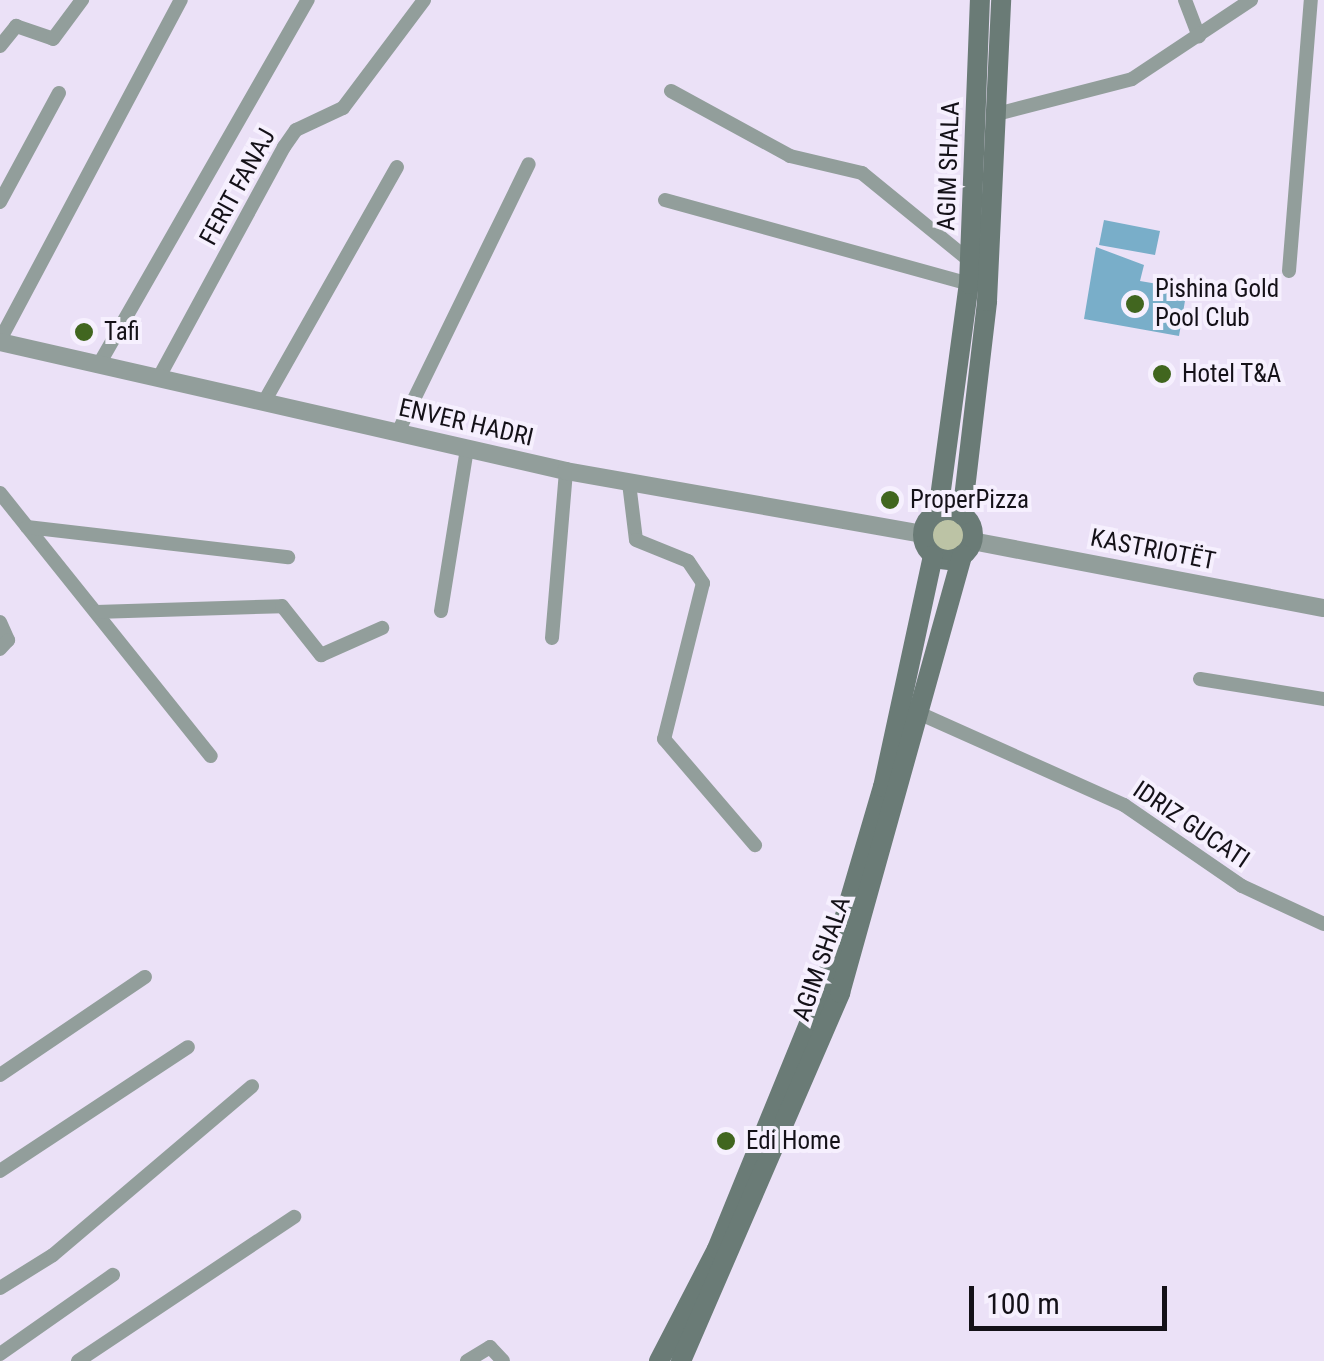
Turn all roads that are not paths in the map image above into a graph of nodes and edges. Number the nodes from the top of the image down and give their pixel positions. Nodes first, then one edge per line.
1 (82, 0) edge
2 (181, 0) edge
3 (308, 0) edge
4 (424, 0) edge
5 (980, 0) edge
6 (1001, 0) edge
7 (1185, 0) edge
8 (1251, 0) edge
9 (1311, 0) edge
10 (1200, 36) junction
11 (0, 46) edge
12 (671, 92) dead end
13 (59, 93) dead end
14 (998, 114) junction
15 (529, 164) dead end
16 (397, 167) dead end
17 (665, 200) dead end
18 (0, 202) edge
19 (970, 261) junction
20 (1289, 270) dead end
21 (969, 284) junction
22 (0, 341) edge
23 (98, 366) junction
24 (158, 379) junction
25 (264, 402) junction
26 (398, 432) junction
27 (467, 448) junction
28 (566, 471) junction
29 (629, 483) junction
30 (0, 493) edge
31 (938, 512) junction
32 (962, 515) junction
33 (27, 527) junction
34 (923, 534) junction
35 (967, 548) junction
36 (933, 555) junction
37 (288, 556) dead end
38 (1324, 608) edge
39 (441, 611) dead end
40 (96, 612) junction
41 (0, 622) edge
42 (382, 628) dead end
43 (552, 638) dead end
44 (0, 649) edge
45 (1200, 679) dead end
46 (1324, 699) edge
47 (923, 714) junction
48 (211, 756) dead end
49 (754, 845) dead end
50 (1324, 924) edge
51 (145, 977) dead end
52 (188, 1046) dead end
53 (0, 1074) edge
54 (252, 1086) dead end
55 (0, 1170) edge
56 (294, 1217) dead end
57 (112, 1275) dead end
58 (0, 1288) edge
59 (0, 1354) edge
60 (78, 1361) edge
61 (466, 1361) edge
62 (503, 1361) edge
63 (659, 1361) edge
64 (681, 1361) edge

1 - 11 street
2 - 22 street
3 - 23 street
4 - 24 street, FERIT FANAJ
5 - 19 main road, AGIM SHALA
6 - 14 main road, AGIM SHALA
7 - 10 street
8 - 10 street
9 - 20 street
10 - 14 street
12 - 19 street
13 - 18 street
14 - 32 main road, AGIM SHALA
15 - 26 street
16 - 25 street
17 - 21 street
19 - 21 main road, AGIM SHALA
21 - 31 main road, AGIM SHALA
22 - 23 street, ENVER HADRI
23 - 24 street, ENVER HADRI
24 - 25 street, ENVER HADRI
25 - 26 street, ENVER HADRI
26 - 27 street, ENVER HADRI
27 - 28 street, ENVER HADRI
27 - 39 street
28 - 29 street, ENVER HADRI
28 - 43 street
29 - 34 street, ENVER HADRI
29 - 49 street
30 - 33 street
31 - 32 main road
31 - 34 main road, AGIM SHALA
32 - 35 main road
33 - 37 street
33 - 40 street
34 - 36 main road
35 - 36 main road
35 - 38 street, KASTRIOTËT
35 - 47 main road, AGIM SHALA
36 - 63 main road, AGIM SHALA
40 - 42 street
40 - 48 street
41 - 44 street
45 - 46 street
47 - 50 street, IDRIZ GUCATI
47 - 64 main road, AGIM SHALA
51 - 53 street
52 - 55 street
54 - 58 street
56 - 60 street
57 - 59 street
61 - 62 street

